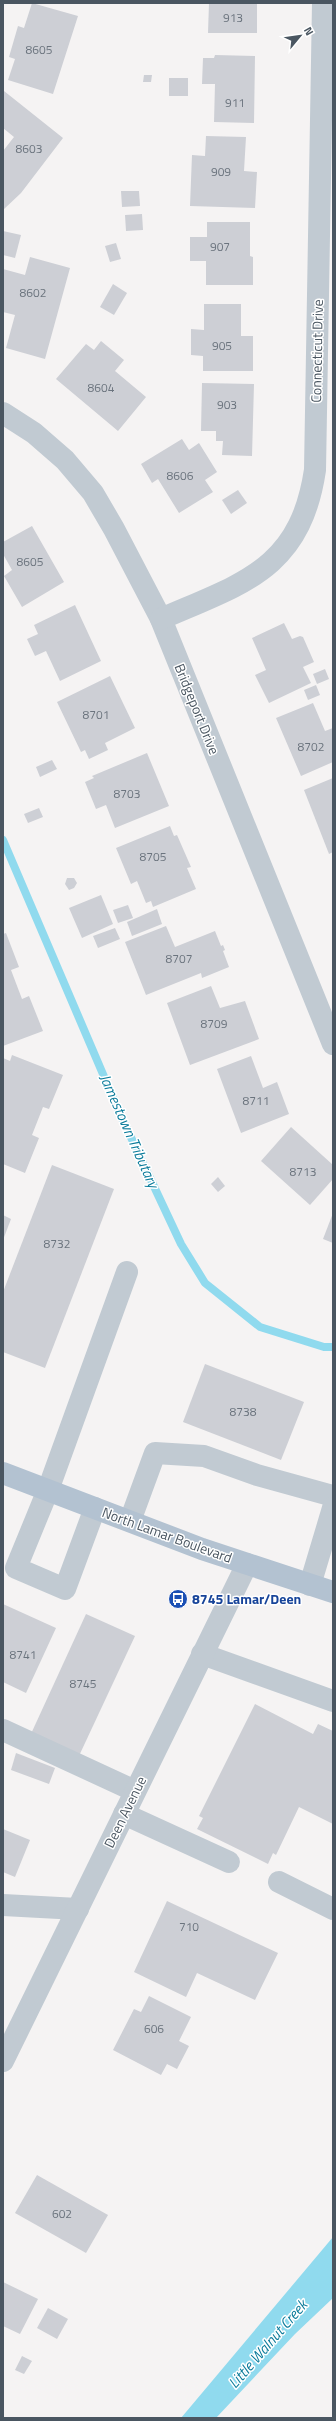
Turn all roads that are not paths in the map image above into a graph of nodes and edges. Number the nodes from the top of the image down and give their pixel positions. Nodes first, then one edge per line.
1 (323, 3) edge
2 (3, 413) edge
3 (161, 619) junction
4 (333, 1044) edge
5 (127, 1272) dead end
6 (3, 1472) edge
7 (48, 1490) junction
8 (333, 1496) edge
9 (95, 1508) junction
10 (333, 1508) edge
11 (130, 1521) junction
12 (247, 1564) junction
13 (10, 1568) edge
14 (310, 1585) junction
15 (333, 1592) edge
16 (202, 1654) junction
17 (333, 1700) edge
18 (3, 1730) edge
19 (135, 1791) junction
20 (124, 1814) junction
21 (229, 1862) dead end
22 (278, 1882) dead end
23 (3, 1905) edge
24 (78, 1909) junction
25 (333, 1909) edge
26 (3, 2061) edge

1 - 3 street, Connecticut Drive
2 - 3 street, Bridgeport Drive
3 - 4 street, Bridgeport Drive
5 - 7 street
6 - 7 main road, North Lamar Boulevard
7 - 9 main road, North Lamar Boulevard
7 - 13 street
8 - 11 street
9 - 11 main road, North Lamar Boulevard
9 - 13 street
10 - 14 street
11 - 12 main road, North Lamar Boulevard
12 - 14 main road, North Lamar Boulevard
12 - 16 street, Deen Avenue
14 - 15 main road, North Lamar Boulevard
16 - 17 street
16 - 19 street, Deen Avenue
18 - 19 street
19 - 20 street, Deen Avenue
20 - 21 street
20 - 24 street, Deen Avenue
22 - 25 street
23 - 24 street
24 - 26 street, Deen Avenue

